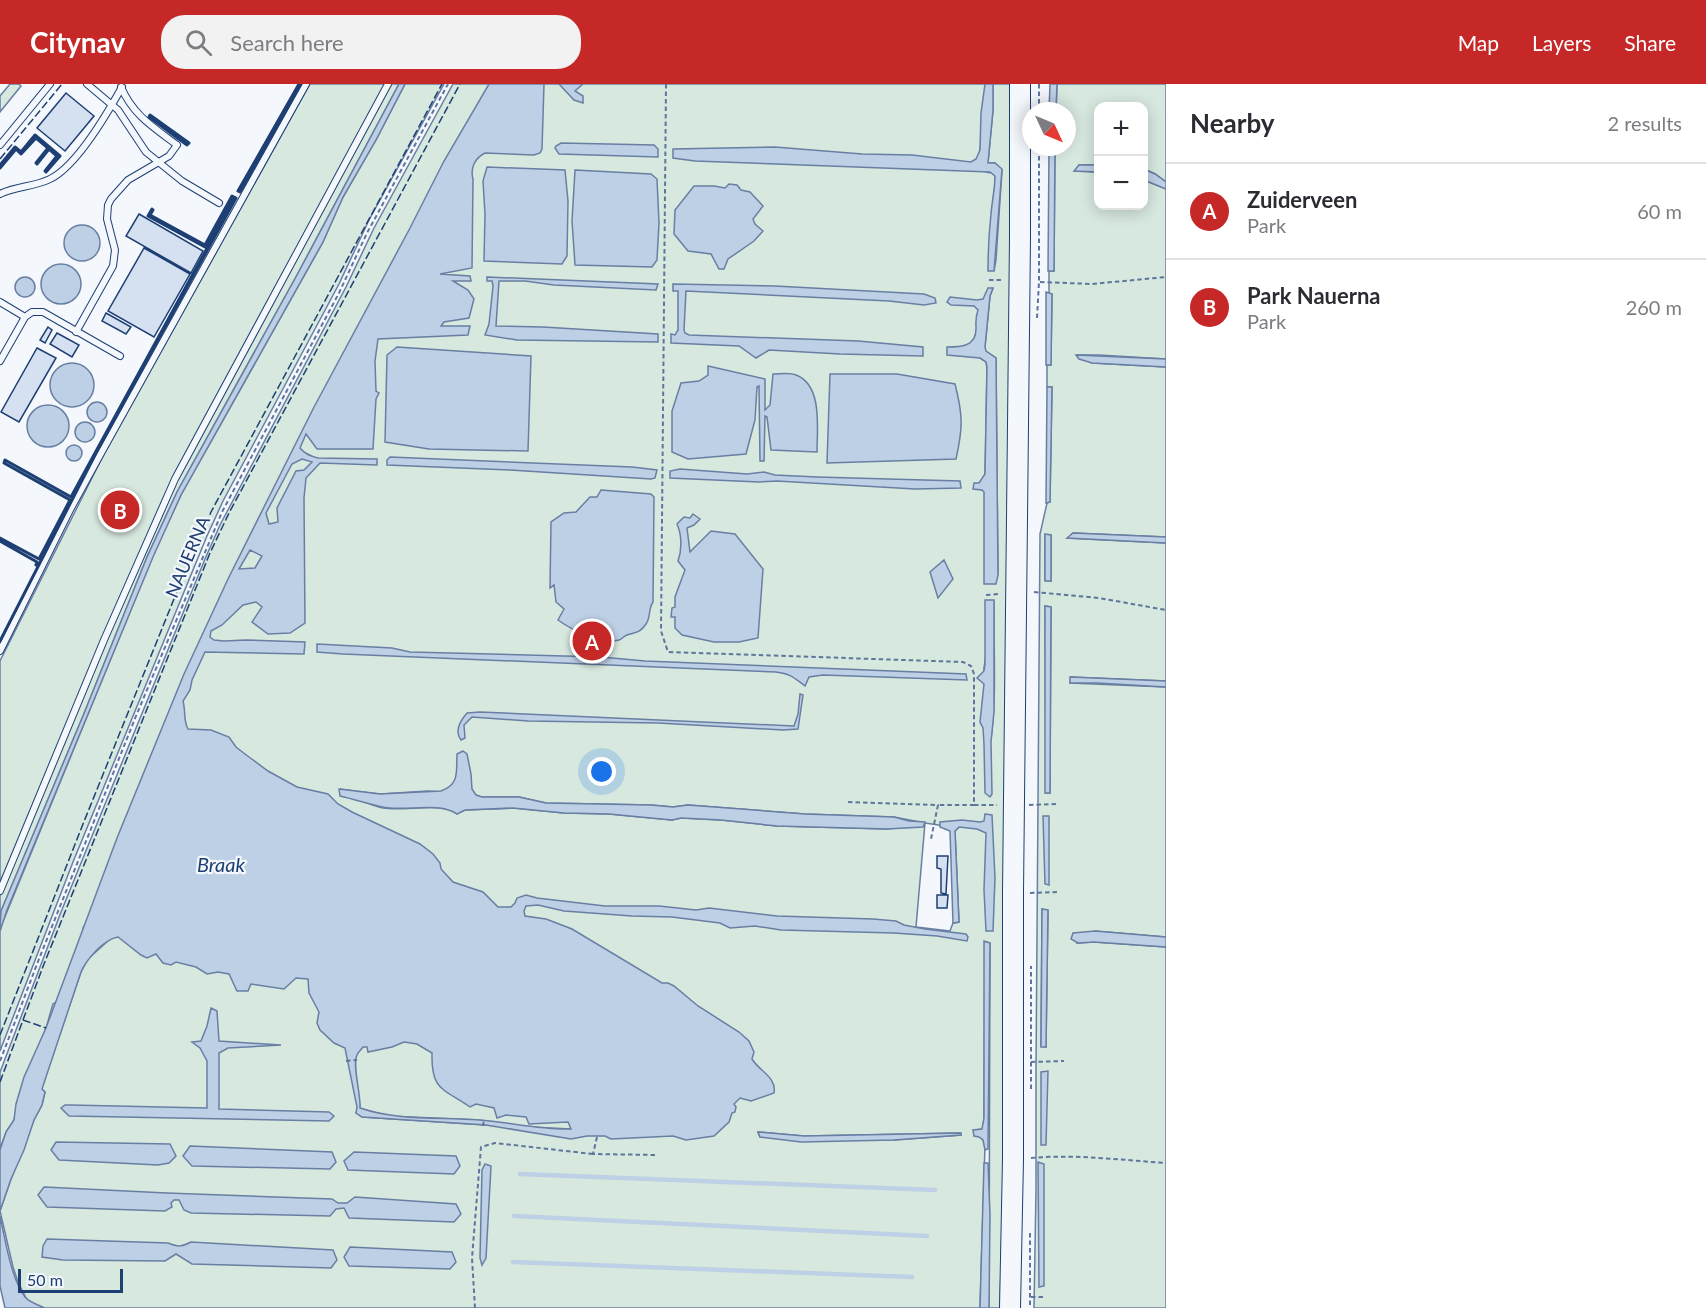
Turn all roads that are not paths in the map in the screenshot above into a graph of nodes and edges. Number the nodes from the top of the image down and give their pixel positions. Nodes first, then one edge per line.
1 (50, 84) edge
2 (87, 84) edge
3 (306, 84) edge
4 (388, 84) edge
5 (1020, 84) edge
6 (122, 86) edge
7 (112, 105) junction
8 (0, 145) edge
9 (159, 162) junction
10 (0, 194) edge
11 (219, 203) dead end
12 (0, 302) edge
13 (25, 317) junction
14 (76, 332) junction
15 (120, 356) dead end
16 (0, 361) edge
17 (0, 651) edge
18 (0, 891) edge
19 (1011, 1303) edge

1 - 8 lane
2 - 7 lane
3 - 17 lane
4 - 18 lane
5 - 19 main road
6 - 7 lane
6 - 9 lane
7 - 9 lane
7 - 10 lane
9 - 11 lane
9 - 14 lane
12 - 13 lane
13 - 14 lane
13 - 16 lane
14 - 15 lane

